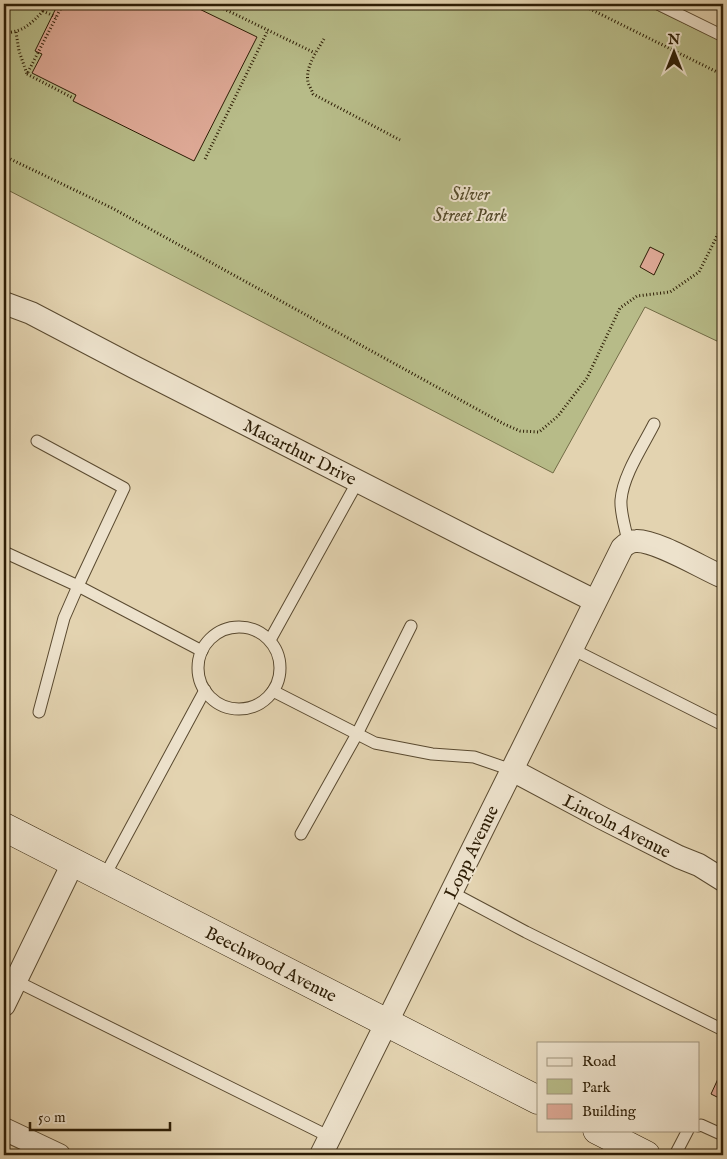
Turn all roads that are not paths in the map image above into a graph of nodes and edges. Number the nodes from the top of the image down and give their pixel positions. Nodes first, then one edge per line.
1 (658, 4) edge
2 (723, 36) edge
3 (4, 303) edge
4 (654, 424) dead end
5 (37, 441) dead end
6 (358, 481) junction
7 (625, 545) junction
8 (4, 552) edge
9 (723, 577) edge
10 (78, 586) junction
11 (596, 601) junction
12 (411, 626) dead end
13 (270, 640) junction
14 (572, 649) junction
15 (202, 651) junction
16 (204, 690) junction
17 (273, 690) junction
18 (39, 712) dead end
19 (723, 725) edge
20 (357, 734) junction
21 (512, 770) junction
22 (4, 827) edge
23 (302, 834) dead end
24 (73, 862) junction
25 (103, 879) junction
26 (723, 880) edge
27 (451, 892) junction
28 (16, 981) junction
29 (4, 1005) edge
30 (386, 1023) junction
31 (723, 1030) edge
32 (537, 1099) edge
33 (700, 1127) edge
34 (4, 1129) edge
35 (601, 1132) edge
36 (687, 1132) edge
37 (723, 1135) edge
38 (325, 1146) edge
39 (640, 1154) edge
40 (59, 1155) edge
41 (675, 1155) edge

1 - 2 lane
3 - 6 street, Macarthur Drive
4 - 7 lane
5 - 10 lane
6 - 11 street, Macarthur Drive
6 - 13 lane
7 - 9 street
7 - 11 street, Lopp Avenue
8 - 10 lane
10 - 15 lane
10 - 18 lane
11 - 14 street, Lopp Avenue
12 - 20 lane
13 - 15 lane
13 - 17 lane
14 - 19 lane
14 - 21 street, Lopp Avenue
15 - 16 lane
16 - 17 lane
16 - 25 lane
17 - 20 lane
20 - 21 lane
20 - 23 lane
21 - 26 street, Lincoln Avenue
21 - 27 street, Lopp Avenue
22 - 24 main road, Beechwood Avenue
24 - 25 main road, Beechwood Avenue
24 - 28 street
25 - 30 main road, Beechwood Avenue
27 - 30 street, Lopp Avenue
27 - 31 lane
28 - 29 street
28 - 38 lane
30 - 32 main road, Beechwood Avenue
30 - 38 street, Lopp Avenue
33 - 37 lane
34 - 40 street
35 - 39 main road
36 - 41 lane

